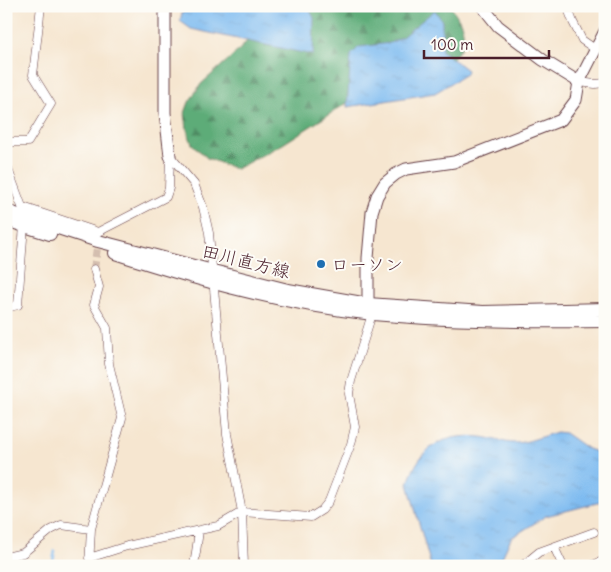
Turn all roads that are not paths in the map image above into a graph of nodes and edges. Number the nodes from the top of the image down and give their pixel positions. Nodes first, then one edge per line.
1 (41, 6) edge
2 (165, 6) edge
3 (482, 6) edge
4 (567, 6) edge
5 (605, 31) edge
6 (595, 49) junction
7 (579, 82) junction
8 (605, 83) edge
9 (6, 142) edge
10 (170, 156) junction
11 (6, 164) edge
12 (6, 211) edge
13 (24, 216) junction
14 (6, 220) edge
15 (98, 237) junction
16 (94, 268) tunnel mouth
17 (213, 277) junction
18 (6, 308) edge
19 (370, 309) junction
20 (605, 309) edge
21 (605, 321) edge
22 (242, 512) junction
23 (91, 529) junction
24 (199, 531) junction
25 (594, 532) dead end
26 (554, 547) junction
27 (6, 557) edge
28 (605, 560) edge
29 (89, 562) edge
30 (194, 566) edge
31 (244, 566) edge
32 (522, 566) edge
33 (563, 566) edge
34 (590, 566) edge

1 - 9 street
2 - 10 street
3 - 7 street
4 - 6 street
5 - 6 street
6 - 7 street
7 - 8 street
7 - 19 street
10 - 15 street
10 - 17 street
11 - 13 street
12 - 13 main road, 田川直方線
13 - 14 main road, 田川直方線
13 - 15 main road, 田川直方線
13 - 17 main road, 田川直方線
13 - 18 street
15 - 17 main road, 田川直方線
16 - 23 street
17 - 19 main road, 田川直方線
17 - 22 street
19 - 20 main road, 田川直方線
19 - 21 main road, 田川直方線
19 - 22 street
22 - 24 street
22 - 31 street
23 - 27 street
23 - 29 street
24 - 29 street
24 - 30 street
25 - 26 street
26 - 32 street
26 - 33 street
28 - 34 street

